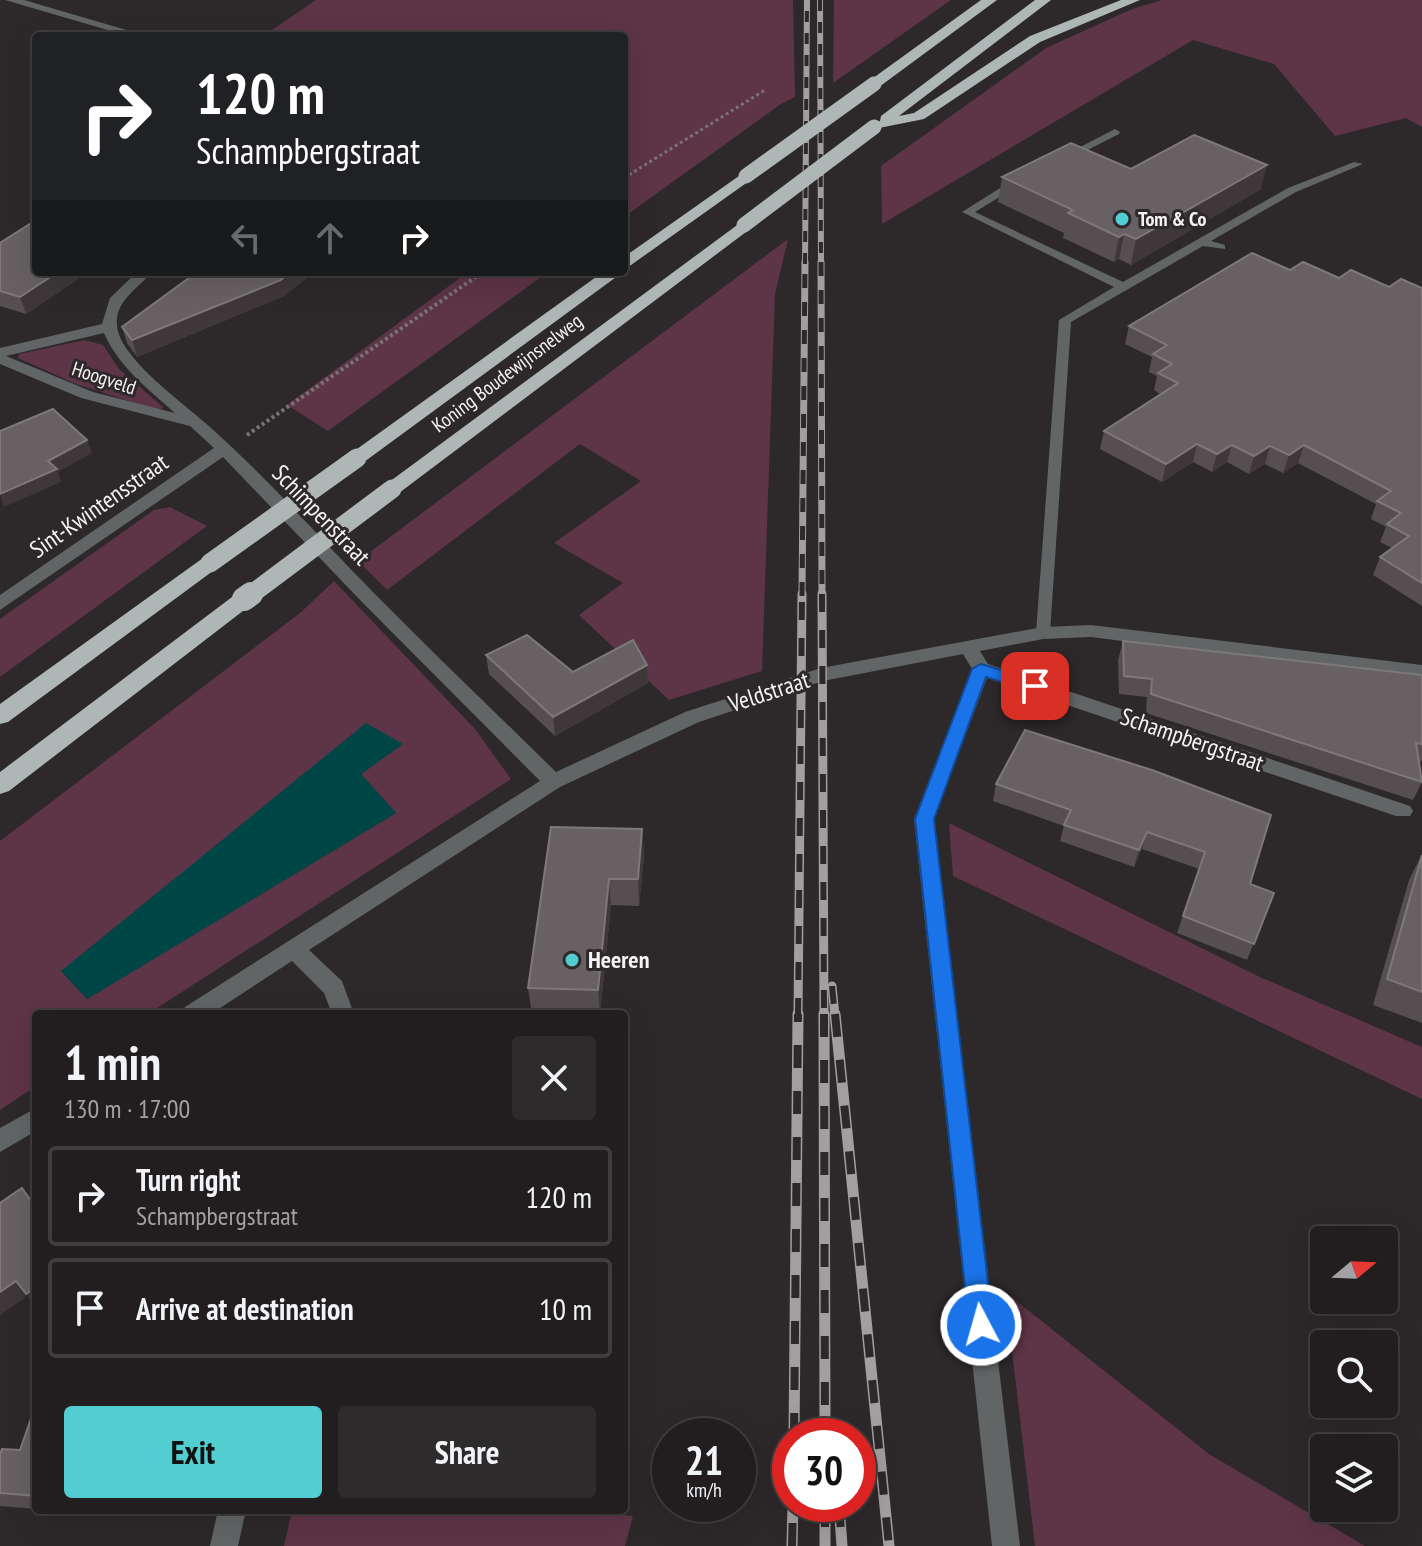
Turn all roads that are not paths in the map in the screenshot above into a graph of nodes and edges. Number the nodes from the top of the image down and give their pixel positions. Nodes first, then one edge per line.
1 (11, 0) edge
2 (990, 0) edge
3 (1044, 0) edge
4 (1133, 0) edge
5 (127, 32) edge
6 (874, 127) junction
7 (1115, 132) dead end
8 (1358, 164) dead end
9 (1049, 165) edge
10 (1022, 179) edge
11 (1201, 242) junction
12 (1221, 247) dead end
13 (628, 262) edge
14 (141, 276) edge
15 (608, 276) edge
16 (1123, 287) junction
17 (109, 327) junction
18 (0, 353) edge
19 (0, 359) edge
20 (199, 424) junction
21 (226, 450) junction
22 (0, 604) edge
23 (1043, 633) junction
24 (968, 647) junction
25 (981, 669) junction
26 (1422, 672) edge
27 (0, 716) edge
28 (553, 782) junction
29 (0, 785) edge
30 (1403, 811) dead end
31 (293, 948) junction
32 (199, 1010) edge
33 (342, 1010) edge
34 (32, 1121) edge
35 (0, 1141) edge
36 (231, 1514) edge
37 (224, 1546) edge
38 (1006, 1546) edge

1 - 5 street
2 - 13 highway, bridge
3 - 6 highway, Koning Boudewijnsnelweg
4 - 6 highway
6 - 29 highway, Koning Boudewijnsnelweg, bridge
7 - 9 lane
8 - 11 lane
10 - 16 lane
11 - 12 lane
11 - 16 lane
14 - 17 street
15 - 27 highway, Koning Boudewijnsnelweg, bridge
16 - 23 lane
17 - 18 street, Hoogveld
17 - 20 street, Schimpenstraat
19 - 20 street, Hoogveld
20 - 21 street, Schimpenstraat
21 - 22 street, Sint-Kwintensstraat
21 - 28 street, Schimpenstraat
23 - 24 street, Veldstraat
23 - 26 street, Veldstraat
24 - 25 street
24 - 28 street, Veldstraat
25 - 30 street, Schampbergstraat
25 - 38 street
28 - 31 street, Veldstraat
31 - 32 street, Veldstraat
31 - 33 street
34 - 35 street
36 - 37 street

